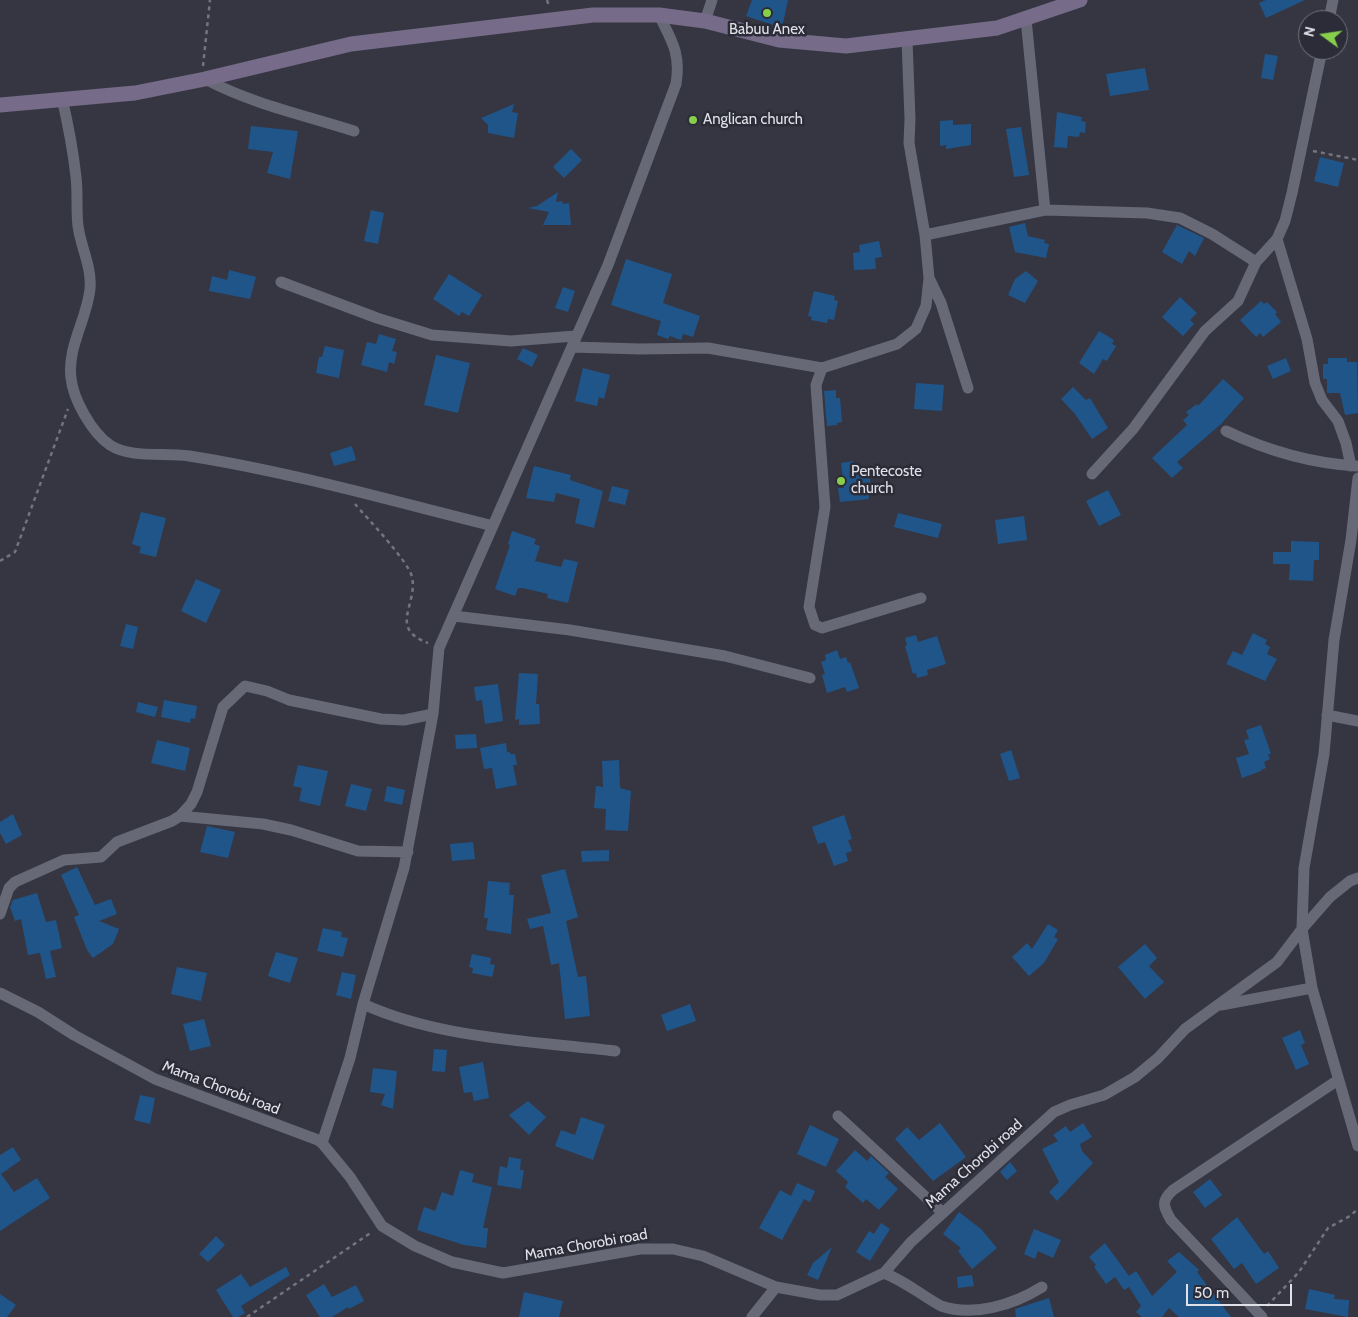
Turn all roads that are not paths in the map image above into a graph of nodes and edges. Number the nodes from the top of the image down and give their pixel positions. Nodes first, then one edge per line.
1 (712, 0) edge
2 (1080, 0) edge
3 (659, 15) junction
4 (1026, 19) junction
5 (705, 21) junction
6 (907, 40) junction
7 (1320, 60) edge
8 (203, 80) junction
9 (62, 98) junction
10 (0, 105) edge
11 (354, 131) dead end
12 (1045, 210) junction
13 (926, 235) junction
14 (1277, 239) junction
15 (1256, 262) junction
16 (929, 278) junction
17 (282, 282) dead end
18 (573, 342) junction
19 (822, 368) junction
20 (968, 388) dead end
21 (1226, 431) dead end
22 (1354, 466) edge
23 (1092, 474) dead end
24 (1358, 478) edge
25 (493, 526) junction
26 (1355, 541) edge
27 (921, 598) dead end
28 (454, 616) junction
29 (810, 678) dead end
30 (433, 714) junction
31 (1328, 715) junction
32 (1358, 721) edge
33 (180, 816) junction
34 (408, 852) junction
35 (1358, 878) edge
36 (0, 914) edge
37 (1302, 929) junction
38 (1312, 988) junction
39 (0, 993) edge
40 (363, 1004) junction
41 (1217, 1006) junction
42 (615, 1051) dead end
43 (1338, 1080) junction
44 (838, 1116) dead end
45 (322, 1143) junction
46 (1358, 1146) edge
47 (943, 1212) junction
48 (884, 1273) junction
49 (776, 1287) junction
50 (1042, 1287) dead end
51 (1260, 1315) edge
52 (752, 1317) edge

1 - 5 street
2 - 4 street
3 - 5 street
3 - 8 street
3 - 18 street
4 - 6 street
4 - 12 street
5 - 6 street
6 - 13 street
7 - 14 street
8 - 9 street
8 - 11 street
9 - 10 street
9 - 25 street
12 - 13 street
12 - 15 street
13 - 16 street
14 - 15 street
14 - 22 street
15 - 23 street
16 - 19 street
16 - 20 street
17 - 18 street
18 - 19 street
18 - 25 street
19 - 27 street
21 - 22 street
24 - 26 street
25 - 28 street
26 - 31 street
28 - 29 street
28 - 30 street
30 - 33 street
30 - 34 street
31 - 32 street
31 - 37 street
33 - 34 street
33 - 36 street
34 - 40 street
35 - 37 street, Mama Chorobi road
37 - 38 street
37 - 41 street, Mama Chorobi road
38 - 41 street
38 - 43 street
39 - 45 street, Mama Chorobi road
40 - 42 street
40 - 45 street
41 - 47 street, Mama Chorobi road
43 - 46 street
43 - 51 street
44 - 47 street
45 - 49 street, Mama Chorobi road
47 - 48 street, Mama Chorobi road
48 - 49 street, Mama Chorobi road
48 - 50 street
49 - 52 street

